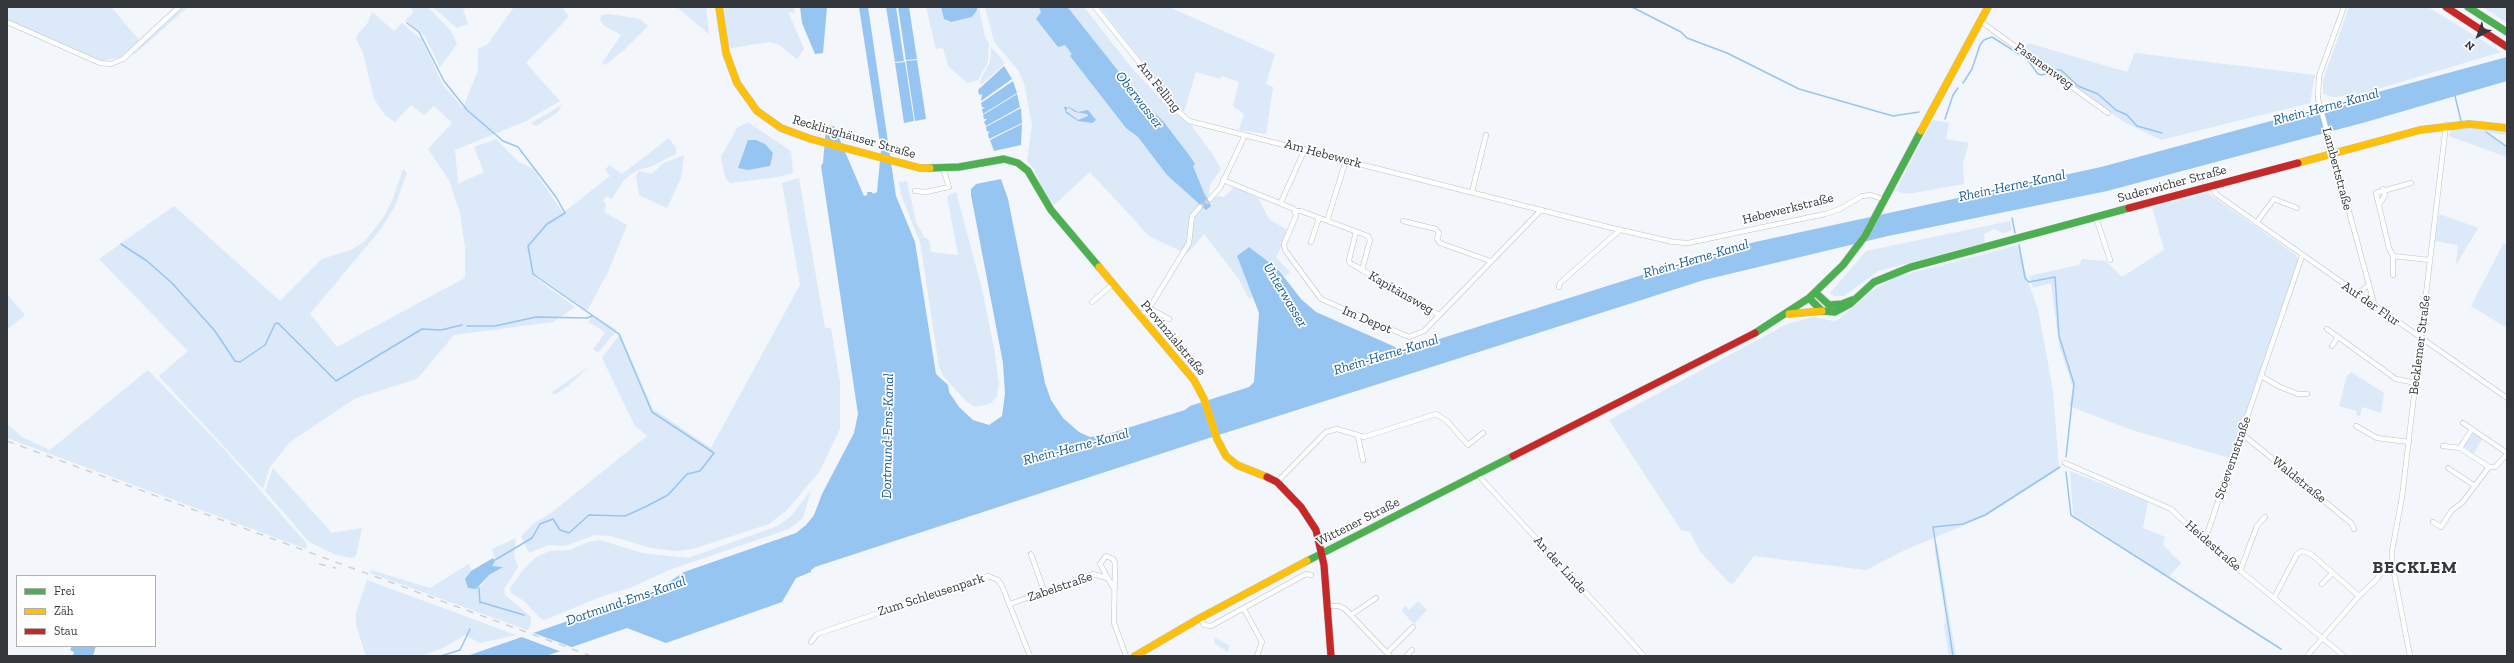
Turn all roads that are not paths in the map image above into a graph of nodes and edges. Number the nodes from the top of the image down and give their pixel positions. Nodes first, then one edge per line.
1 (179, 7) edge
2 (719, 7) edge
3 (1095, 7) edge
4 (1988, 7) edge
5 (2344, 7) edge
6 (2446, 7) edge
7 (2468, 7) edge
8 (1980, 21) junction
9 (7, 22) edge
10 (2507, 32) edge
11 (2504, 45) edge
12 (2108, 113) dead end
13 (2446, 125) junction
14 (2507, 128) edge
15 (1244, 135) junction
16 (1486, 135) dead end
17 (1304, 149) junction
18 (1004, 159) joint
19 (1346, 160) junction
20 (944, 168) junction
21 (1223, 180) junction
22 (2411, 183) dead end
23 (2212, 186) junction
24 (2383, 190) junction
25 (915, 191) dead end
26 (1472, 192) junction
27 (1210, 199) tunnel mouth
28 (1281, 202) junction
29 (1884, 204) junction
30 (2379, 205) junction
31 (1200, 207) tunnel mouth
32 (2297, 208) dead end
33 (1542, 210) junction
34 (1296, 211) junction
35 (2096, 217) junction
36 (1319, 218) junction
37 (1328, 218) dead end
38 (1403, 221) dead end
39 (2256, 223) junction
40 (1620, 230) junction
41 (1356, 232) junction
42 (1311, 242) dead end
43 (2302, 256) junction
44 (2393, 256) junction
45 (2110, 260) dead end
46 (2430, 260) junction
47 (1490, 261) junction
48 (1362, 270) junction
49 (2393, 275) dead end
50 (1112, 285) junction
51 (2369, 285) junction
52 (1559, 287) dead end
53 (1816, 293) junction
54 (2357, 294) junction
55 (1809, 298) junction
56 (1854, 300) junction
57 (1092, 302) dead end
58 (2375, 307) junction
59 (1149, 308) junction
60 (1822, 311) junction
61 (1787, 314) junction
62 (1439, 315) junction
63 (1140, 317) junction
64 (1170, 319) dead end
65 (2327, 329) dead end
66 (2338, 337) junction
67 (2421, 339) junction
68 (2332, 346) dead end
69 (2261, 376) junction
70 (2416, 383) junction
71 (2307, 394) dead end
72 (2507, 398) edge
73 (2463, 423) dead end
74 (2356, 426) dead end
75 (2472, 429) junction
76 (2241, 432) junction
77 (1483, 433) dead end
78 (1358, 437) junction
79 (2409, 442) junction
80 (2443, 446) dead end
81 (2460, 448) junction
82 (2507, 453) edge
83 (1363, 460) dead end
84 (2065, 463) dead end
85 (2448, 468) dead end
86 (2489, 468) junction
87 (1477, 474) junction
88 (1277, 482) junction
89 (2475, 486) junction
90 (2265, 517) dead end
91 (2433, 522) dead end
92 (2354, 529) dead end
93 (2202, 539) junction
94 (1031, 554) dead end
95 (1322, 554) junction
96 (2392, 564) junction
97 (2240, 571) junction
98 (2332, 573) junction
99 (1311, 575) dead end
100 (1109, 579) junction
101 (2322, 584) dead end
102 (1114, 589) junction
103 (1044, 591) junction
104 (2359, 596) junction
105 (1376, 598) dead end
106 (2274, 598) junction
107 (1010, 604) junction
108 (1328, 606) junction
109 (1244, 609) junction
110 (1351, 615) junction
111 (1200, 618) junction
112 (1413, 627) dead end
113 (2322, 638) junction
114 (811, 642) dead end
115 (1412, 650) dead end
116 (1389, 654) edge
117 (1030, 656) edge
118 (1126, 656) edge
119 (1135, 656) edge
120 (1258, 656) edge
121 (1331, 656) edge
122 (1406, 656) edge
123 (1644, 656) edge
124 (2307, 656) edge
125 (2344, 656) edge
126 (2410, 656) edge

1 - 9 street
2 - 20 main road, Recklinghäuser Straße
3 - 15 street, Am Felling
4 - 8 main road
5 - 51 street, Lambertstraße, bridge
6 - 11 main road
7 - 10 main road
8 - 12 street, Fasanenweg
8 - 29 main road
13 - 14 main road, Suderwicher Straße
13 - 23 main road, Suderwicher Straße
13 - 46 street, Becklemer Straße
15 - 17 street, Am Hebewerk
15 - 21 street
16 - 26 street
17 - 19 street, Am Hebewerk
17 - 28 street
18 - 20 main road, Recklinghäuser Straße
18 - 50 main road, Provinzialstraße
19 - 26 street, Am Hebewerk
19 - 37 street
20 - 25 street
21 - 27 street
21 - 28 street
22 - 24 street
23 - 35 main road, Suderwicher Straße
23 - 39 street, Auf der Flur
24 - 30 street
24 - 30 street
26 - 33 street, Am Hebewerk
28 - 34 street
29 - 40 street, Hebewerkstraße
29 - 53 main road, Wittener Straße
30 - 44 street
31 - 59 street
32 - 39 street
33 - 40 street, Hebewerkstraße
33 - 47 street, Im Depot
34 - 36 street, Kapitänsweg
34 - 62 street, Im Depot
35 - 45 street
35 - 56 main road, Suderwicher Straße
36 - 41 street, Kapitänsweg
36 - 42 street
38 - 47 street
39 - 43 street, Auf der Flur
40 - 52 street
41 - 48 street, Kapitänsweg
41 - 48 street, Kapitänsweg
43 - 54 street, Auf der Flur
43 - 69 street, Stoevernstraße
44 - 46 street
44 - 49 street
46 - 67 street, Becklemer Straße
47 - 62 street, Im Depot
48 - 62 street, Kapitänsweg
50 - 57 street
50 - 63 main road, Provinzialstraße
51 - 54 street
51 - 58 street, Lambertstraße
53 - 55 main road, Wittener Straße
53 - 56 main road, Suderwicher Straße
54 - 58 street, Auf der Flur
55 - 60 main road
55 - 61 main road, Wittener Straße
56 - 60 main road, Suderwicher Straße
58 - 67 street, Auf der Flur
59 - 63 street
59 - 64 street
60 - 61 main road, Suderwicher Straße
61 - 87 main road, Wittener Straße
63 - 88 main road, Provinzialstraße
65 - 66 street
66 - 68 street
66 - 70 street
67 - 70 street, Becklemer Straße
67 - 72 street, Auf der Flur
69 - 71 street
69 - 76 street, Stoevernstraße
70 - 79 street, Becklemer Straße
73 - 75 street
74 - 79 street
75 - 81 street
75 - 82 street
76 - 92 street, Waldstraße
76 - 93 street, Stoevernstraße
77 - 78 street
78 - 83 street
78 - 88 street
79 - 96 street, Becklemer Straße
80 - 81 street
81 - 86 street
82 - 86 street
84 - 93 street, Heidestraße
85 - 89 street
86 - 89 street
87 - 95 main road, Wittener Straße
87 - 123 street, An der Linde
88 - 95 main road, Provinzialstraße
89 - 91 street
90 - 97 street
93 - 97 street, Heidestraße
94 - 103 street
95 - 108 main road, Provinzialstraße
95 - 111 main road, Wittener Straße
96 - 104 street
96 - 126 street, Becklemer Straße
97 - 106 street, Heidestraße
98 - 101 street
98 - 104 street
98 - 106 street
99 - 109 street
100 - 102 street
100 - 102 street
100 - 103 street, Zabelstraße
102 - 118 street
103 - 107 street, Zabelstraße
104 - 113 street
105 - 110 street
106 - 113 street, Heidestraße
107 - 114 street, Zum Schleusenpark
107 - 117 street, Zum Schleusenpark
108 - 110 street
108 - 121 main road, Provinzialstraße
109 - 111 street
109 - 120 street
110 - 116 street
111 - 119 main road, Wittener Straße
112 - 116 street
113 - 124 street
113 - 125 street, Heidestraße
115 - 122 street

